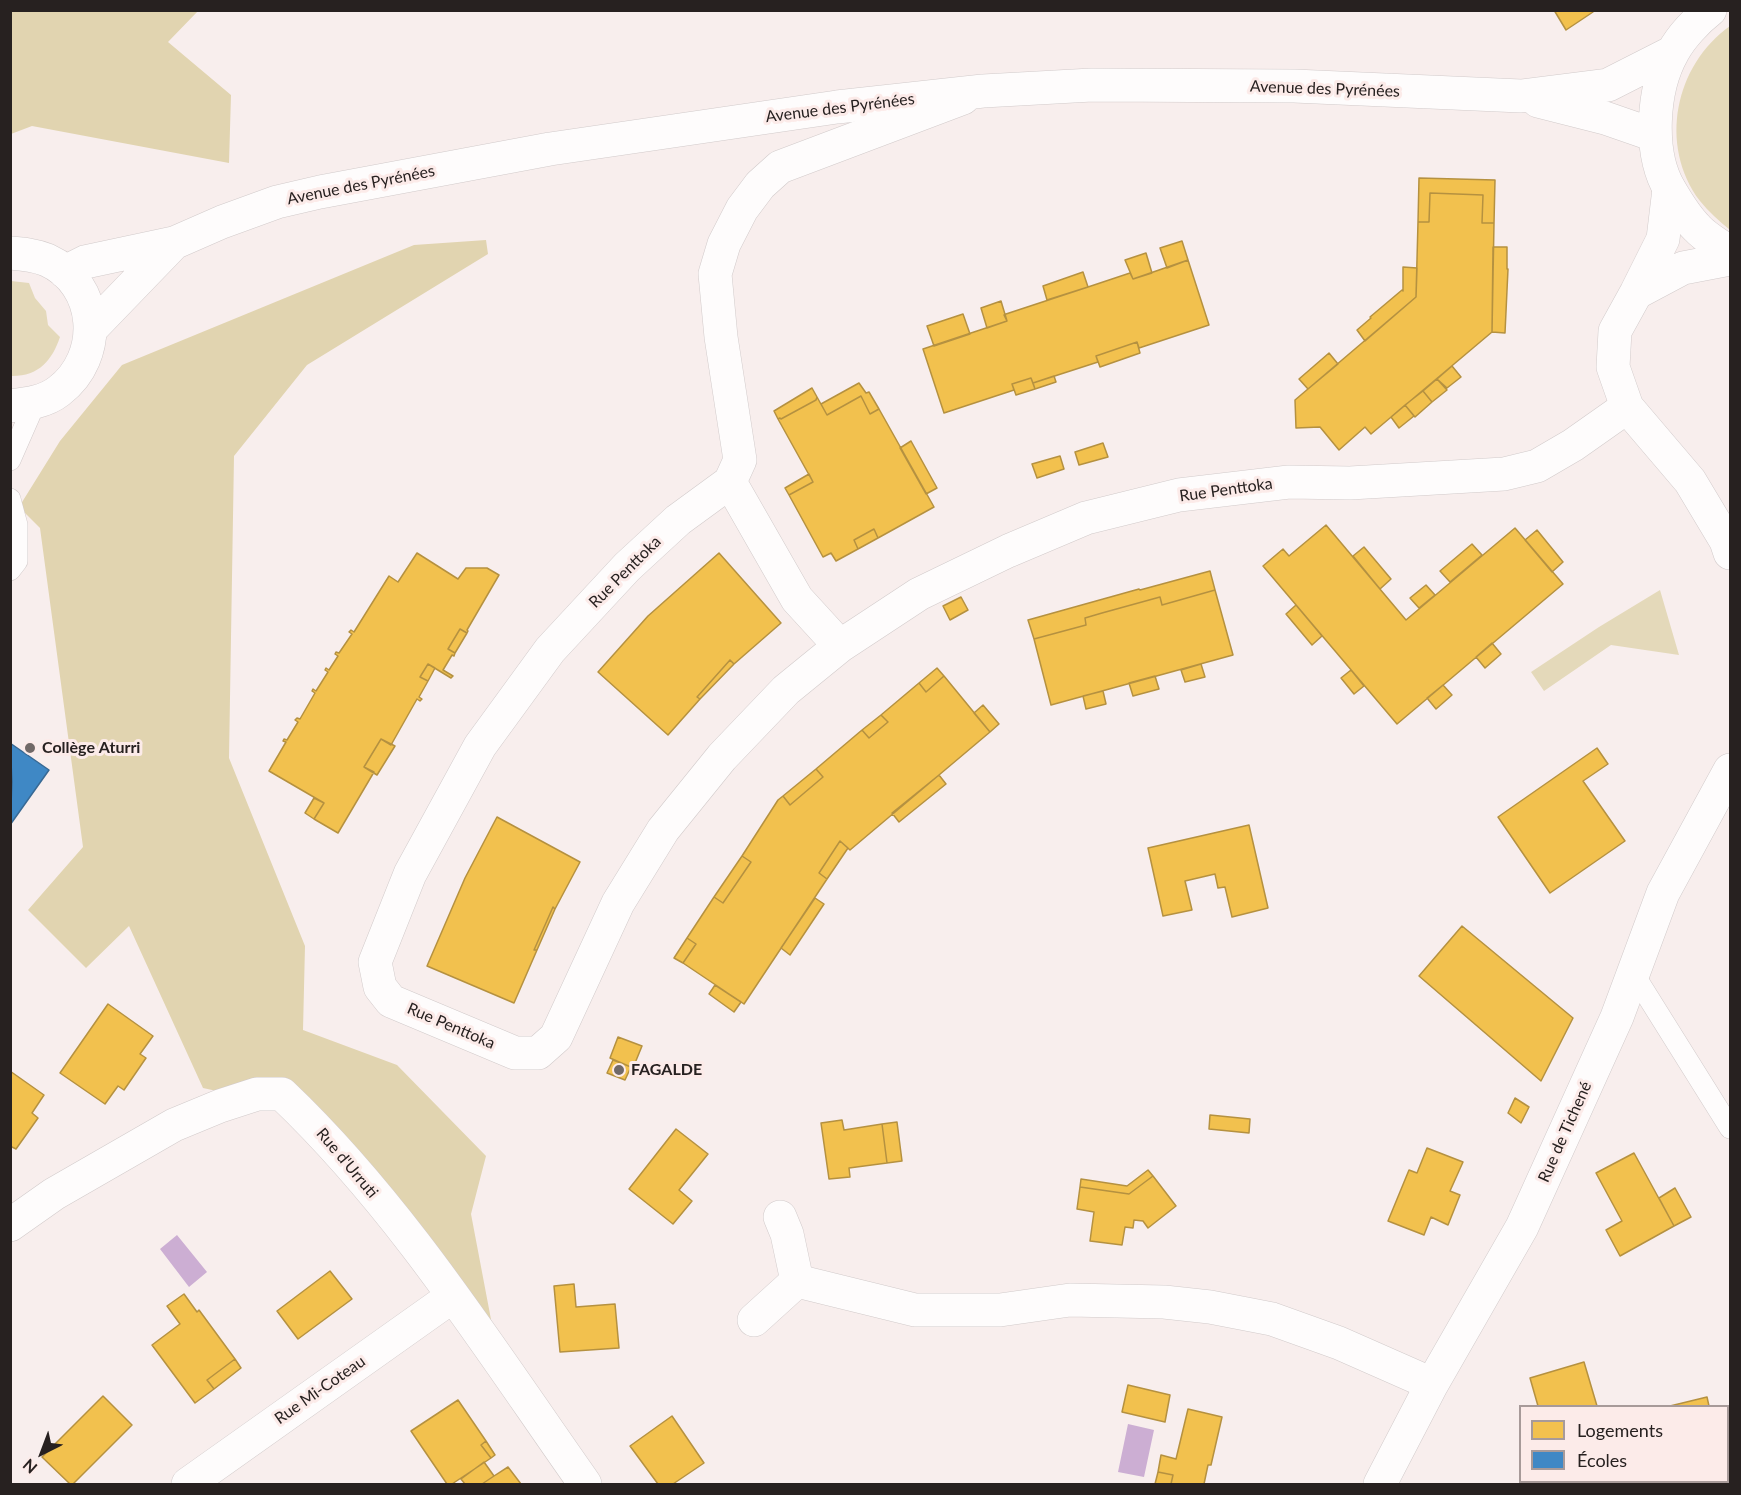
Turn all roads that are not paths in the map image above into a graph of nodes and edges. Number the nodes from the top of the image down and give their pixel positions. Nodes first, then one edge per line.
1 (1710, 10) edge
2 (1673, 52) junction
3 (983, 91) junction
4 (1521, 96) junction
5 (1654, 135) junction
6 (1669, 189) junction
7 (174, 243) junction
8 (10, 253) edge
9 (1731, 253) edge
10 (1731, 259) edge
11 (65, 272) junction
12 (1636, 293) junction
13 (91, 329) junction
14 (23, 404) edge
15 (1627, 407) junction
16 (10, 460) edge
17 (730, 482) junction
18 (10, 499) edge
19 (1731, 553) edge
20 (10, 570) edge
21 (840, 646) junction
22 (1729, 772) edge
23 (1633, 973) junction
24 (1731, 1128) edge
25 (780, 1217) dead end
26 (10, 1226) edge
27 (797, 1281) junction
28 (453, 1296) junction
29 (766, 1315) dead end
30 (1432, 1384) junction
31 (188, 1485) edge
32 (585, 1485) edge
33 (1380, 1485) edge

1 - 2 street
2 - 4 street, Avenue des Pyrénées
2 - 5 street
3 - 4 street, Avenue des Pyrénées
3 - 7 street, Avenue des Pyrénées
3 - 17 street
4 - 5 street, Avenue des Pyrénées
5 - 6 street
6 - 9 street
6 - 12 street
7 - 11 street, Avenue des Pyrénées
7 - 13 street, Avenue des Pyrénées
8 - 11 street
10 - 12 street
11 - 13 street
12 - 15 street
13 - 14 street
14 - 16 lane
15 - 19 street
15 - 21 street, Rue Penttoka
17 - 21 street
17 - 21 street, Rue Penttoka
18 - 20 lane
22 - 23 street, Rue de Tichené
23 - 24 lane
23 - 30 street, Rue de Tichené
25 - 27 street
26 - 28 street, Rue d'Urruti
27 - 29 street
27 - 30 street
28 - 31 street, Rue Mi-Coteau
28 - 32 street, Rue d'Urruti
30 - 33 street, Rue de Tichené

